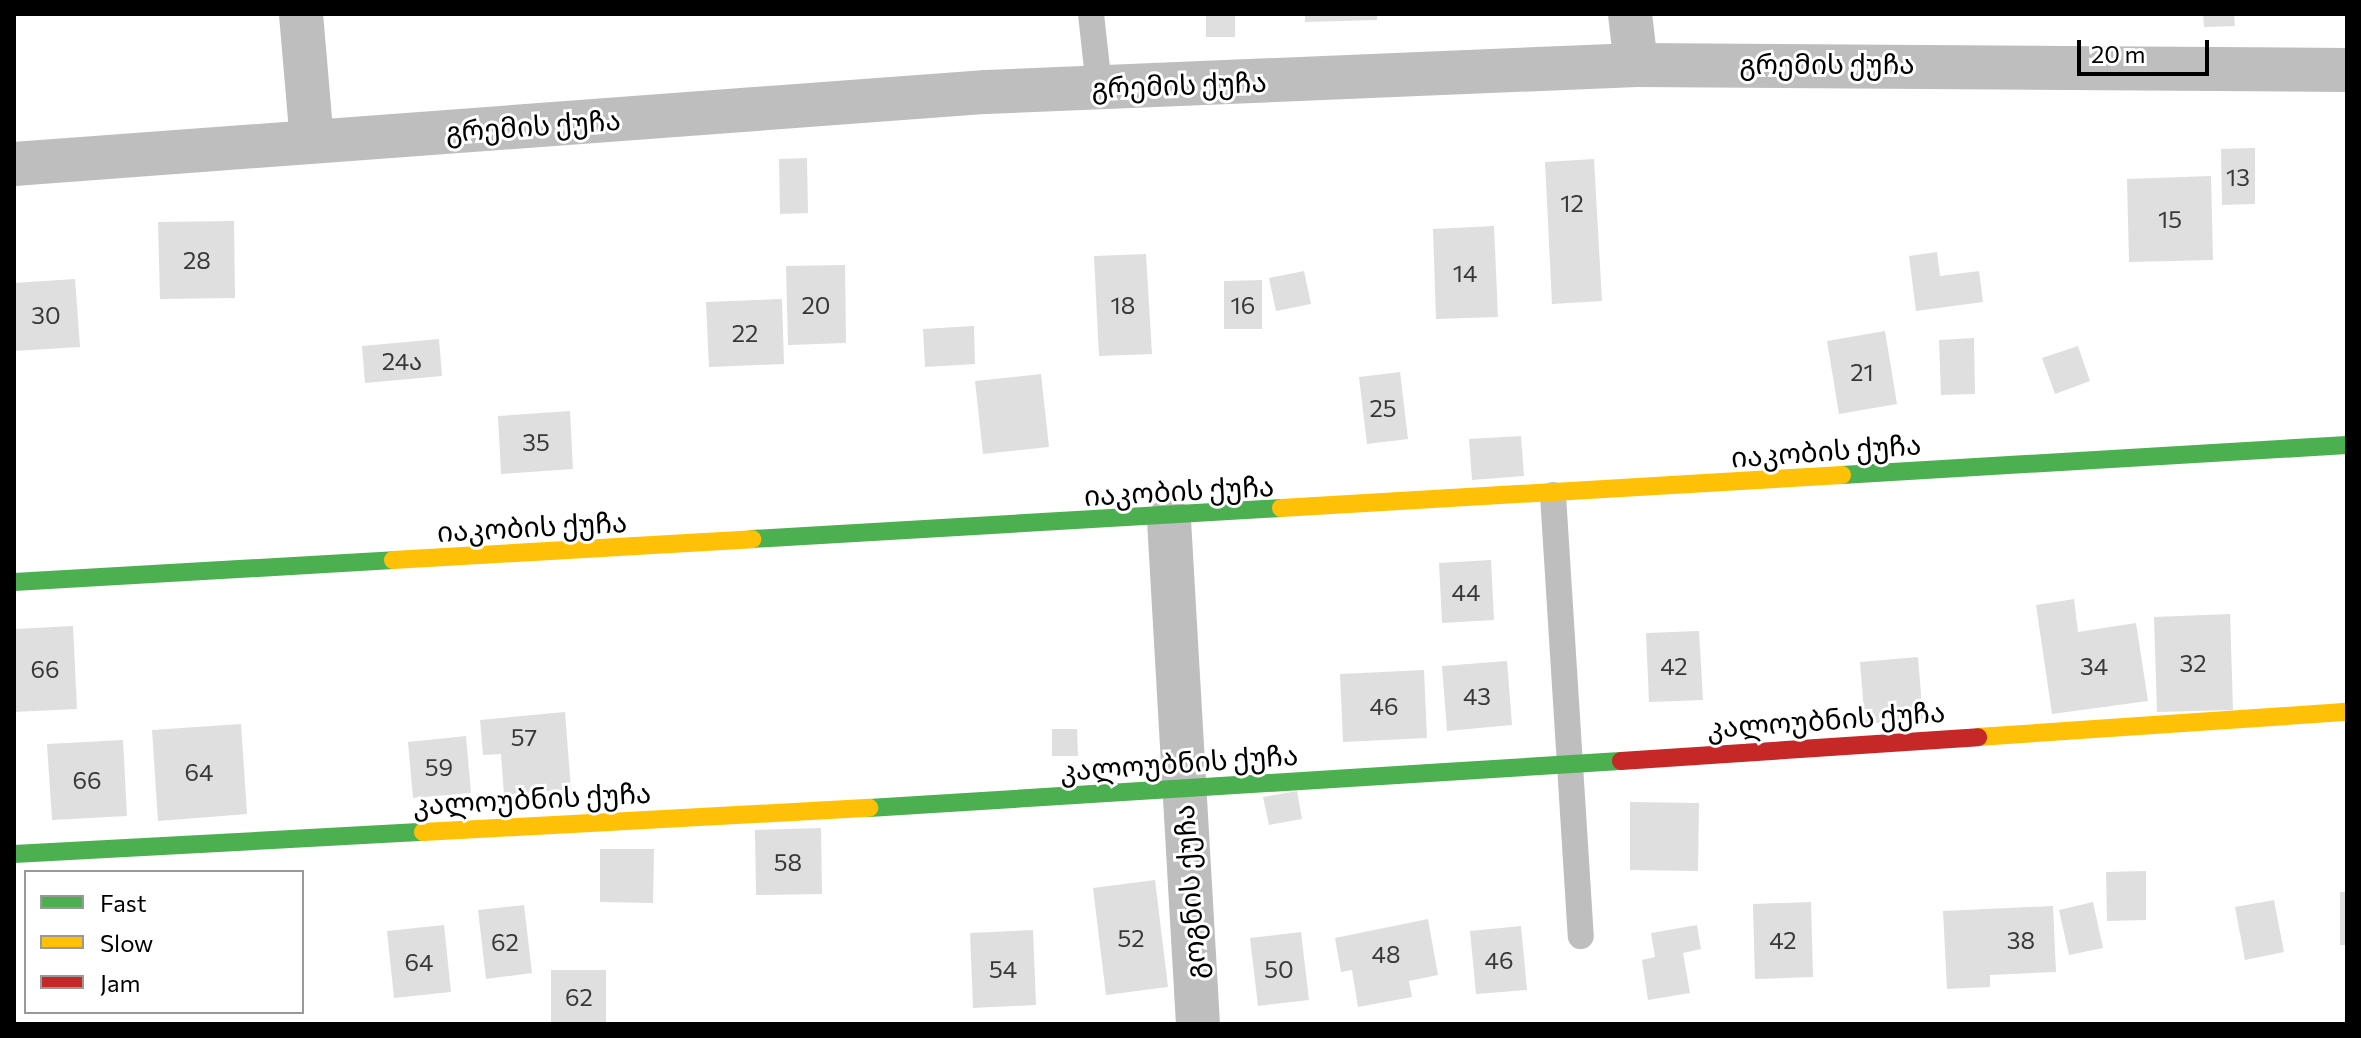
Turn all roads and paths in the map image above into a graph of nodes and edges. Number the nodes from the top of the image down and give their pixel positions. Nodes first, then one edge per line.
1 (301, 14) edge
2 (1091, 14) edge
3 (1630, 14) edge
4 (1636, 65) junction
5 (2347, 70) edge
6 (1099, 87) junction
7 (312, 142) junction
8 (14, 164) edge
9 (2347, 445) edge
10 (1553, 495) junction
11 (1169, 520) junction
12 (14, 582) edge
13 (2347, 712) edge
14 (1569, 764) junction
15 (1182, 791) junction
16 (14, 854) edge
17 (1581, 936) dead end
18 (1198, 1024) edge

1 - 7 street
2 - 6 lane
3 - 4 street
4 - 5 street, გრემის ქუჩა
4 - 6 street, გრემის ქუჩა
6 - 7 street, გრემის ქუჩა
7 - 8 street, გრემის ქუჩა
9 - 10 street, იაკობის ქუჩა
10 - 11 street, იაკობის ქუჩა
10 - 14 lane
11 - 12 street, იაკობის ქუჩა
11 - 15 street, გოგნის ქუჩა
13 - 14 street, კალოუბნის ქუჩა
14 - 15 street, კალოუბნის ქუჩა
14 - 17 lane
15 - 16 street, კალოუბნის ქუჩა
15 - 18 street, გოგნის ქუჩა

